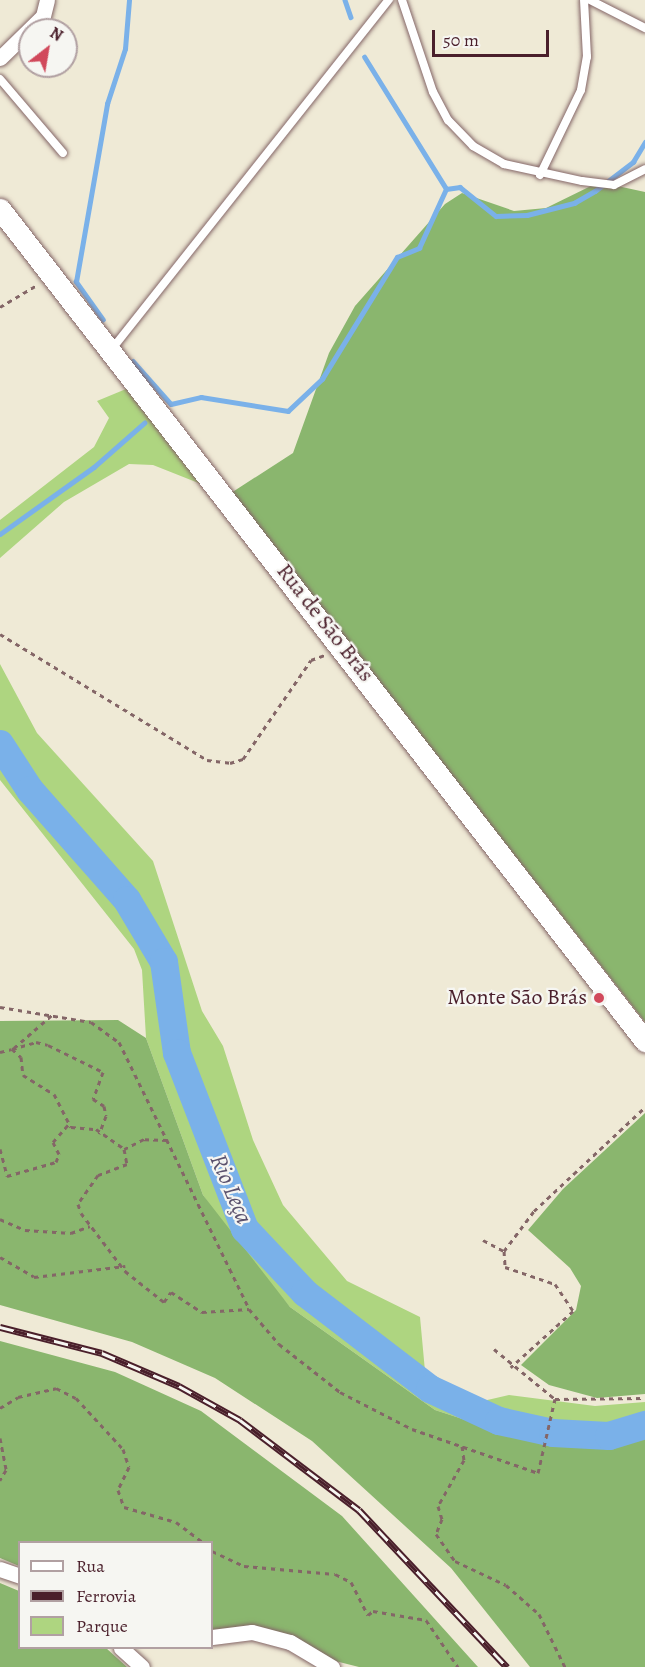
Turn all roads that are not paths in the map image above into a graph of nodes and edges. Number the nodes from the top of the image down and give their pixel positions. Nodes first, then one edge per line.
1 (47, 0) edge
2 (389, 0) edge
3 (402, 0) edge
4 (584, 0) edge
5 (590, 0) edge
6 (645, 28) edge
7 (2, 53) edge
8 (0, 79) edge
9 (63, 153) dead end
10 (645, 169) edge
11 (540, 175) junction
12 (0, 209) edge
13 (112, 349) junction
14 (645, 1041) edge
15 (0, 1569) edge
16 (18, 1575) edge
17 (213, 1637) edge
18 (122, 1649) edge
19 (142, 1667) edge
20 (332, 1667) edge

1 - 7 street
2 - 13 lane
3 - 11 lane
4 - 11 lane
5 - 6 lane
8 - 9 lane
10 - 11 lane
12 - 13 main road, Rua de São Brás
13 - 14 main road, Rua de São Brás
15 - 16 street
17 - 20 street
18 - 19 street

